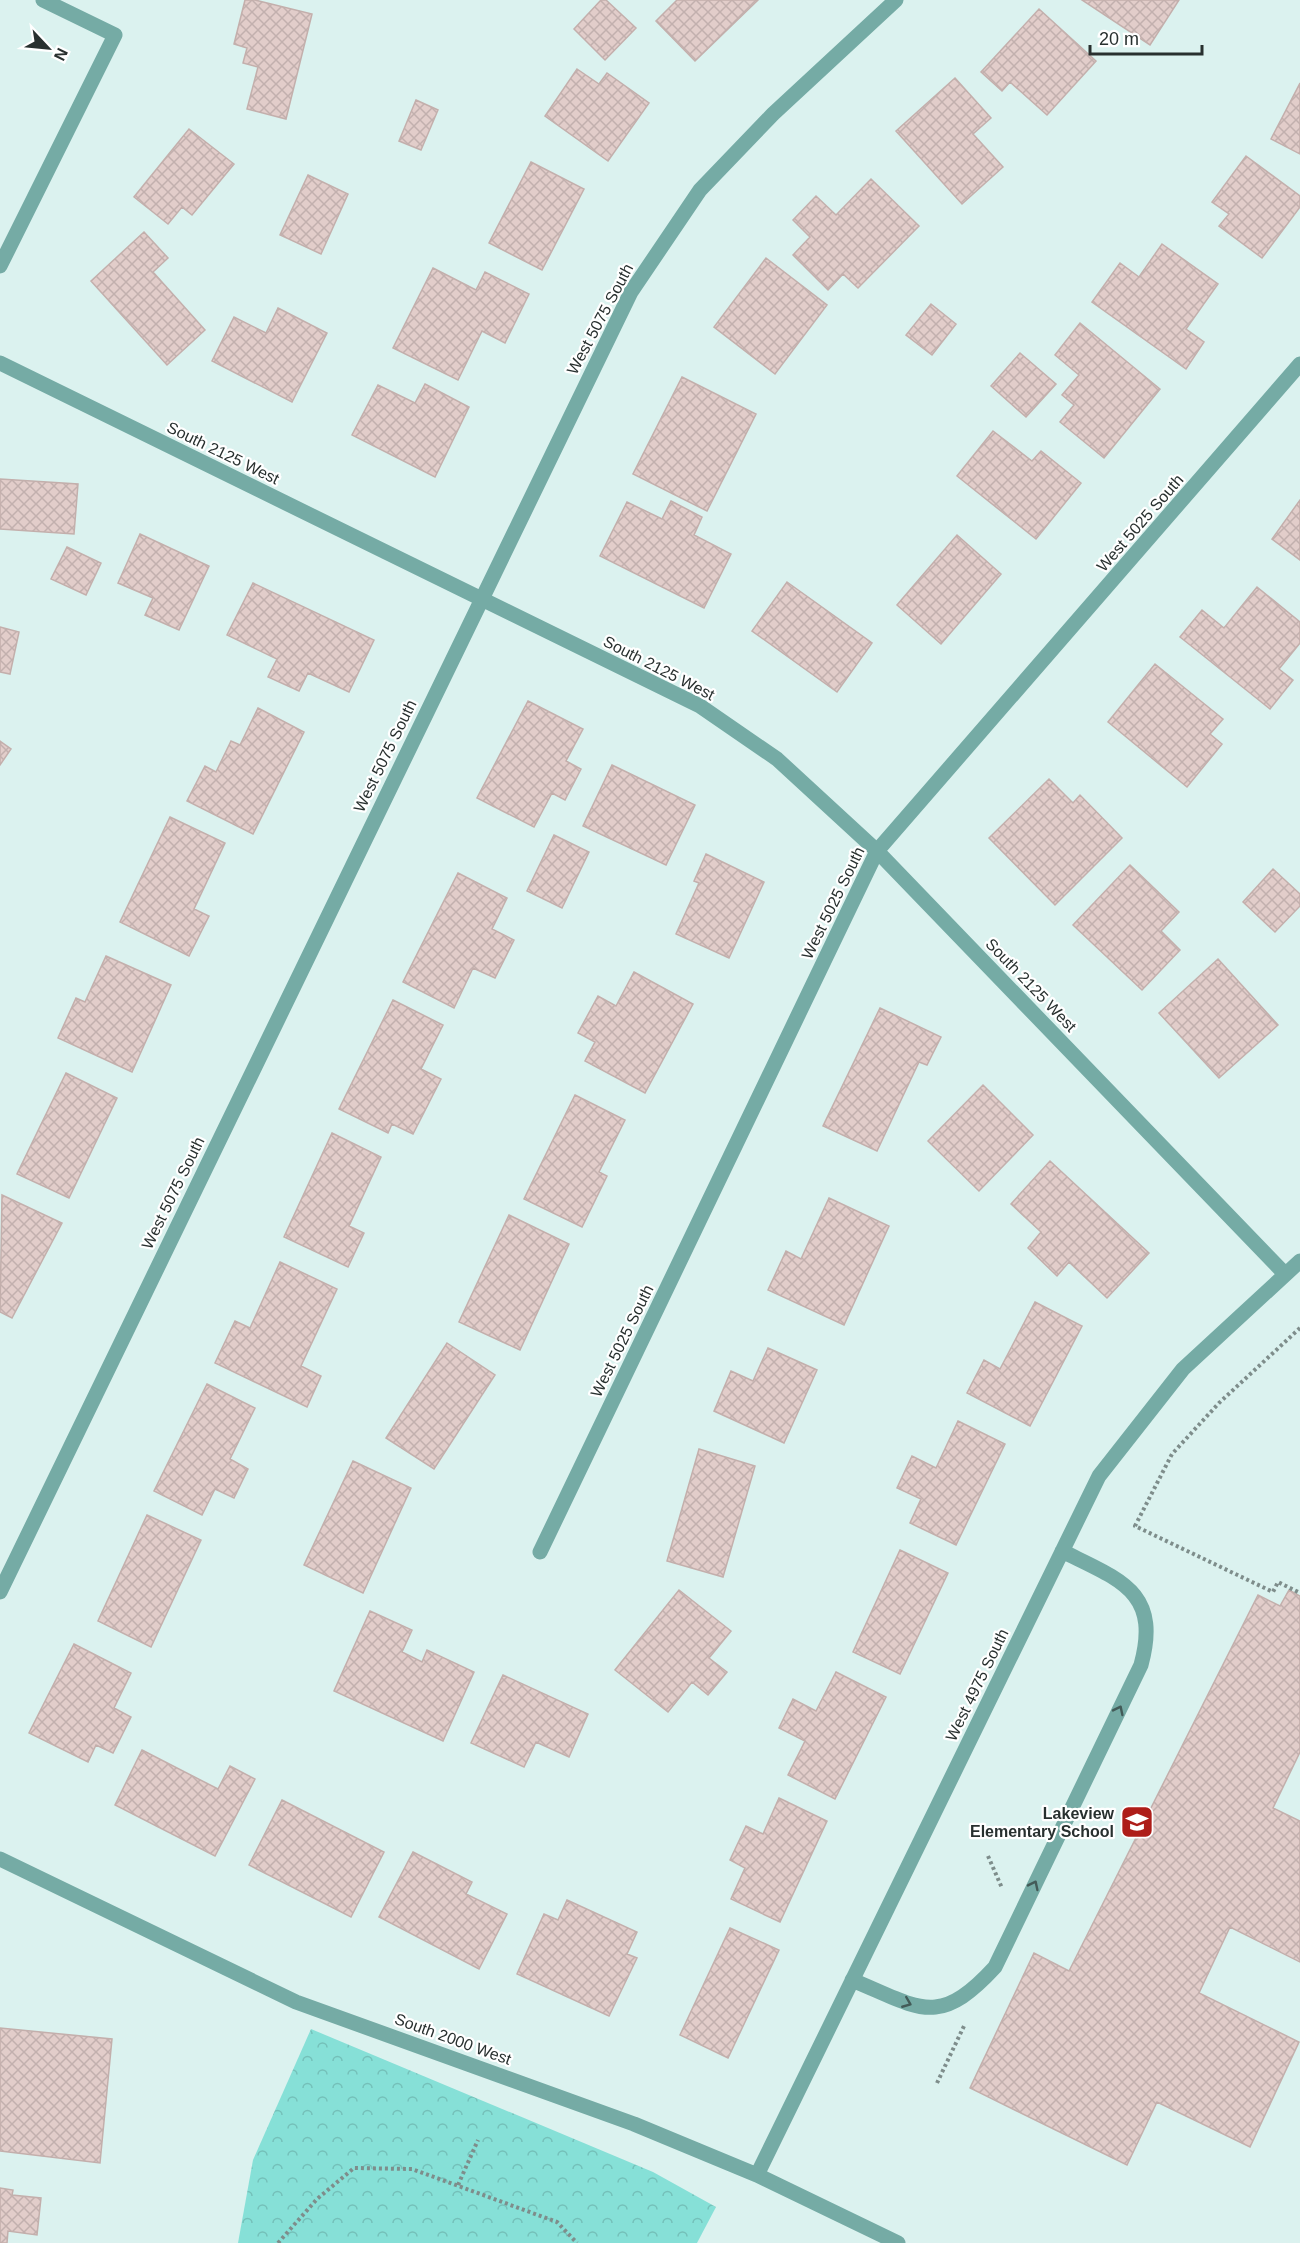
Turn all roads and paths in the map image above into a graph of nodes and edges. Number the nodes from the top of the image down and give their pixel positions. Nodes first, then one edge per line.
1 (43, 0) edge
2 (889, 2) edge
3 (0, 266) edge
4 (0, 363) edge
5 (1300, 363) edge
6 (481, 599) junction
7 (877, 851) junction
8 (1300, 1261) edge
9 (1285, 1274) junction
10 (1300, 1328) edge
11 (1062, 1551) junction
12 (540, 1552) dead end
13 (0, 1592) edge
14 (1300, 1593) edge
15 (0, 1859) edge
16 (852, 1980) junction
17 (967, 2020) dead end
18 (937, 2083) dead end
19 (478, 2140) dead end
20 (757, 2175) junction
21 (458, 2185) junction
22 (278, 2243) edge
23 (577, 2243) edge
24 (898, 2243) edge

1 - 3 street
2 - 6 street, West 5075 South
4 - 6 street, South 2125 West
5 - 7 street, West 5025 South
6 - 7 street, South 2125 West
6 - 13 street, West 5075 South
7 - 9 street, South 2125 West
7 - 12 street, West 5025 South
8 - 9 street, West 4975 South
9 - 11 street, West 4975 South
10 - 14 path
11 - 16 street, West 4975 South
16 -> 11 street
15 - 20 street, South 2000 West
16 - 20 street, West 4975 South
17 - 18 path
19 - 21 path
20 - 24 street, South 2000 West
21 - 22 path
21 - 23 path

